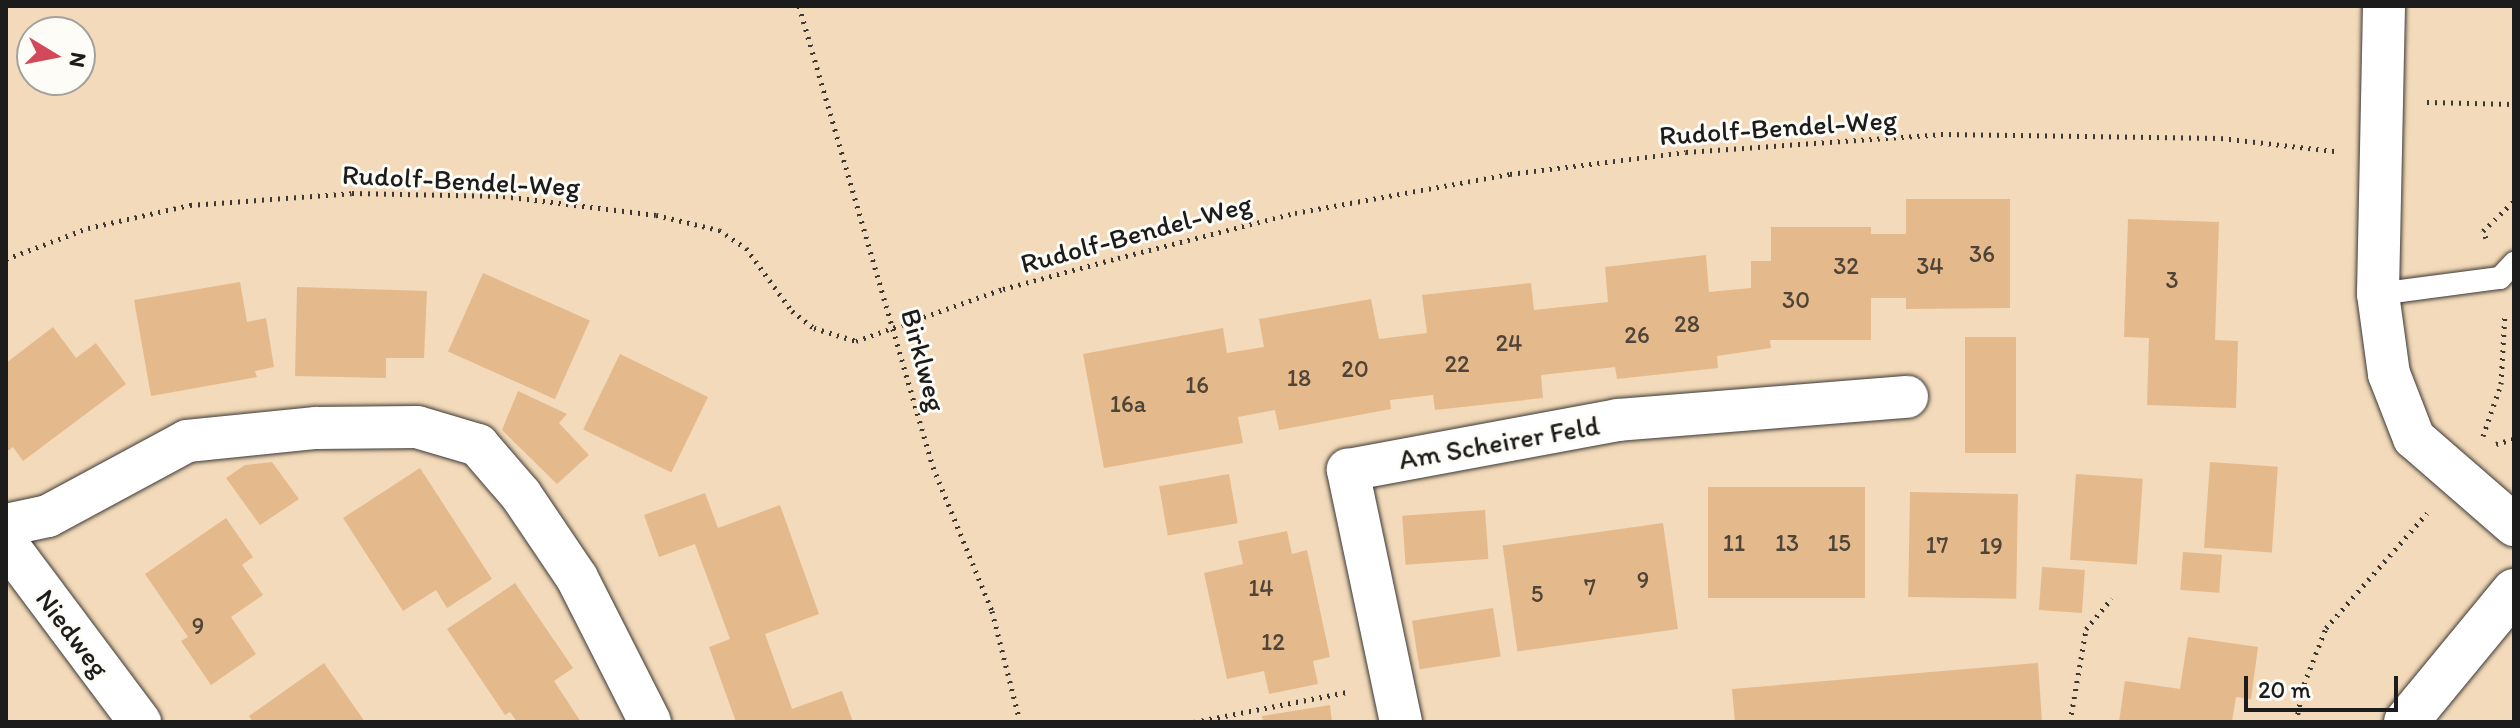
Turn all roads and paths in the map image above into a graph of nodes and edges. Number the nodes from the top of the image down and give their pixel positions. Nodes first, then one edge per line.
1 (799, 6) edge
2 (2384, 6) edge
3 (2383, 102) junction
4 (2514, 104) edge
5 (2336, 151) dead end
6 (2514, 201) edge
7 (2489, 243) dead end
8 (6, 259) edge
9 (2514, 263) edge
10 (2378, 294) junction
11 (2505, 313) dead end
12 (895, 330) junction
13 (1907, 397) dead end
14 (2468, 460) junction
15 (6, 525) edge
16 (2514, 525) edge
17 (6, 543) edge
18 (2514, 591) edge
19 (2112, 598) dead end
20 (1396, 703) edge
21 (140, 722) edge
22 (650, 722) edge
23 (1020, 722) edge
24 (1194, 722) edge
25 (2070, 722) edge
26 (2296, 722) edge
27 (2406, 722) edge

1 - 12 path, Birklweg
2 - 3 street
3 - 4 path
3 - 10 street
5 - 12 path, Rudolf-Bendel-Weg
6 - 7 path
8 - 12 path, Rudolf-Bendel-Weg
9 - 10 lane
10 - 14 street
11 - 14 path
12 - 23 path, Birklweg
13 - 20 street, Am Scheirer Feld
14 - 16 street
14 - 26 path
15 - 22 street
17 - 21 street, Niedweg
18 - 27 street
19 - 25 path
20 - 24 path

